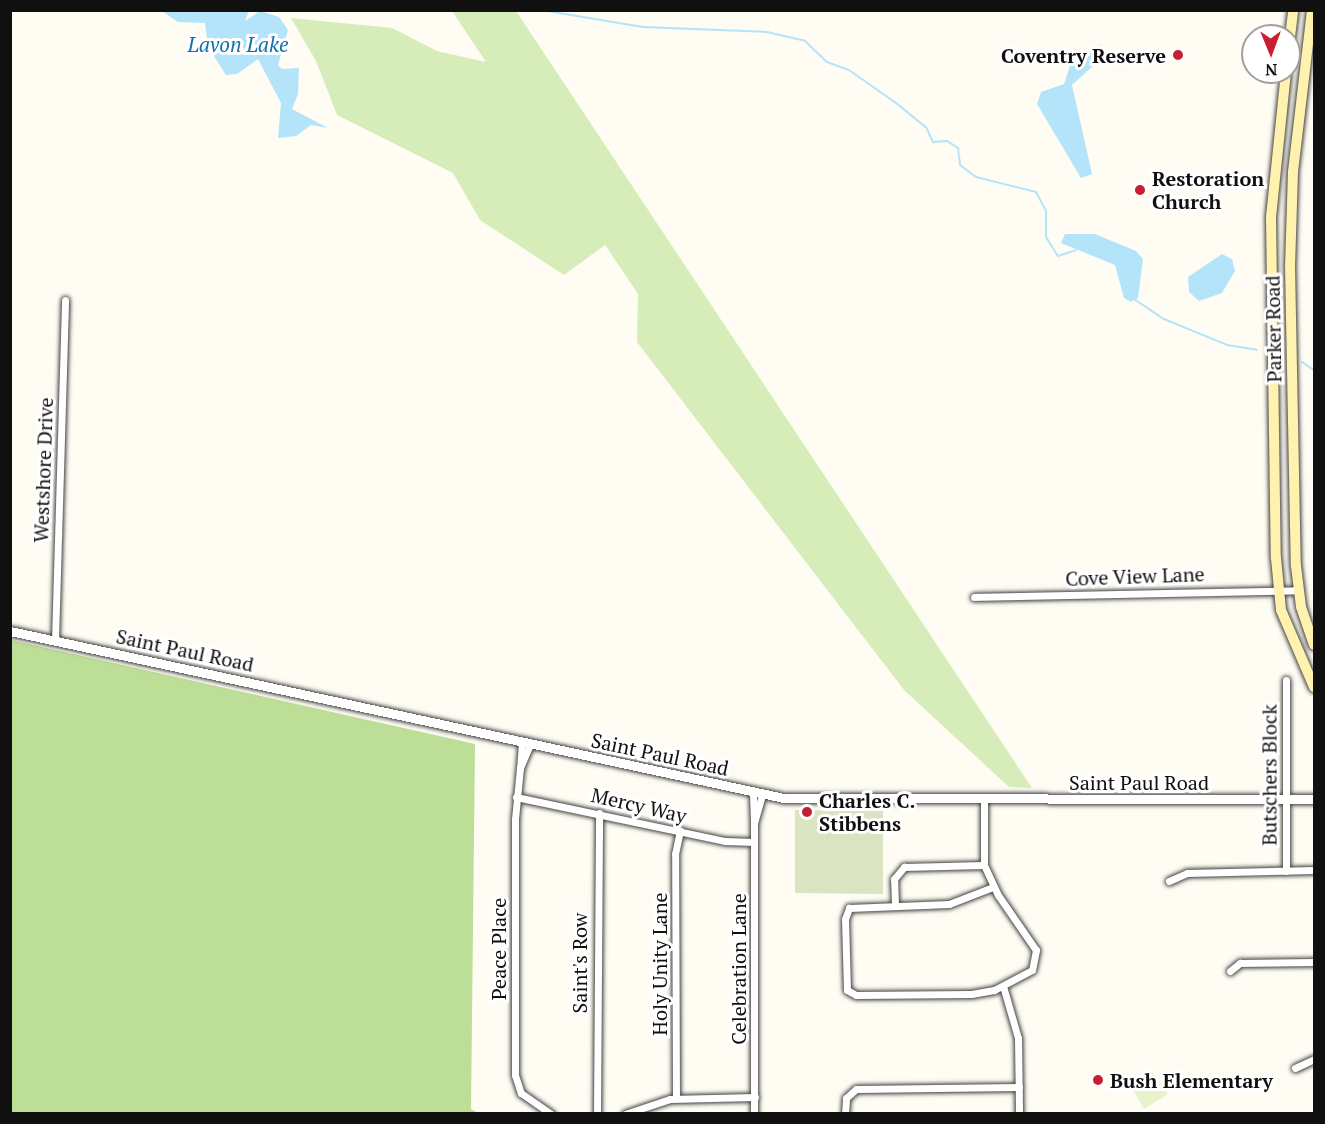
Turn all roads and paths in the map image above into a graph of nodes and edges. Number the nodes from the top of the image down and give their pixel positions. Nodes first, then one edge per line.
1 (1312, 10) edge
2 (1285, 84) edge
3 (65, 300) dead end
4 (1298, 590) junction
5 (1277, 591) junction
6 (974, 597) dead end
7 (10, 631) edge
8 (55, 640) junction
9 (1314, 645) edge
10 (1286, 680) dead end
11 (1314, 687) edge
12 (526, 743) junction
13 (758, 794) junction
14 (516, 797) junction
15 (1314, 799) edge
16 (984, 800) junction
17 (1285, 800) junction
18 (599, 813) junction
19 (680, 831) junction
20 (754, 842) junction
21 (984, 865) junction
22 (1314, 870) edge
23 (1286, 871) junction
24 (1169, 881) dead end
25 (993, 887) junction
26 (895, 904) junction
27 (1314, 962) edge
28 (1230, 971) dead end
29 (1003, 986) junction
30 (1314, 1059) edge
31 (1295, 1068) dead end
32 (1018, 1087) junction
33 (755, 1097) junction
34 (676, 1098) junction
35 (551, 1113) edge
36 (597, 1113) edge
37 (625, 1113) edge
38 (754, 1113) edge
39 (845, 1113) edge
40 (1019, 1113) edge

1 - 4 main road, Parker Road
2 - 5 main road, Parker Road
3 - 8 street, Westshore Drive
4 - 5 street, Cove View Lane
4 - 9 main road, Parker Road
5 - 6 street, Cove View Lane
5 - 11 main road, Parker Road
7 - 8 street, Saint Paul Road
8 - 12 street, Saint Paul Road
10 - 17 street, Butschers Block
12 - 13 street, Saint Paul Road
12 - 14 street, Peace Place
13 - 16 street, Saint Paul Road
13 - 20 street, Celebration Lane
14 - 18 street, Mercy Way
14 - 35 street, Peace Place
15 - 17 street, Saint Paul Road
16 - 17 street, Saint Paul Road
16 - 21 street
17 - 23 street, Butschers Block
18 - 19 street, Mercy Way
18 - 36 street, Saint's Row
19 - 20 street, Mercy Way
19 - 34 street, Holy Unity Lane
20 - 33 street, Celebration Lane
21 - 25 street
21 - 26 street
22 - 23 street
23 - 24 street
25 - 26 street
25 - 29 street
26 - 29 street
27 - 28 street
29 - 32 street
30 - 31 street
32 - 39 street
32 - 40 street
33 - 34 street
33 - 38 street, Celebration Lane
34 - 37 street

